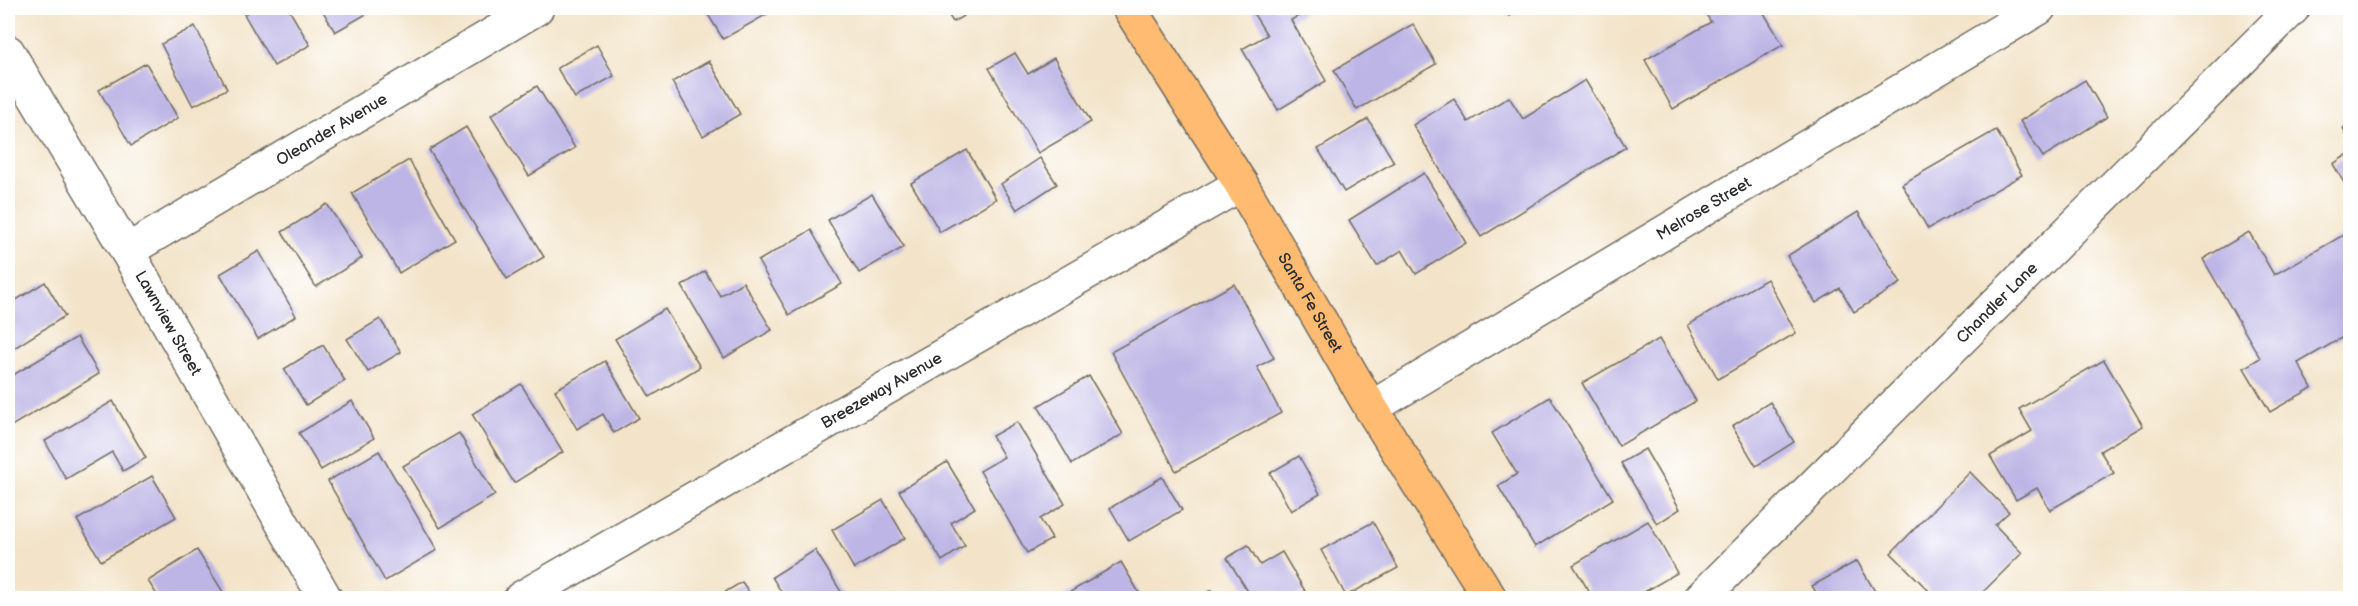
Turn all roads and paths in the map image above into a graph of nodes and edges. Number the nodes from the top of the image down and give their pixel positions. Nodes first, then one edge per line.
1 (537, 8) edge
2 (1130, 8) edge
3 (2038, 8) edge
4 (2293, 8) edge
5 (8, 52) edge
6 (1241, 184) junction
7 (127, 251) junction
8 (1371, 408) junction
9 (325, 598) edge
10 (521, 598) edge
11 (1490, 598) edge
12 (1701, 598) edge

1 - 7 street, Oleander Avenue
2 - 6 main road, Santa Fe Street
3 - 8 street, Melrose Street
4 - 12 street, Chandler Lane
5 - 7 street, Lawnview Street
6 - 8 main road, Santa Fe Street
6 - 10 street, Breezeway Avenue
7 - 9 street, Lawnview Street
8 - 11 main road, Santa Fe Street

